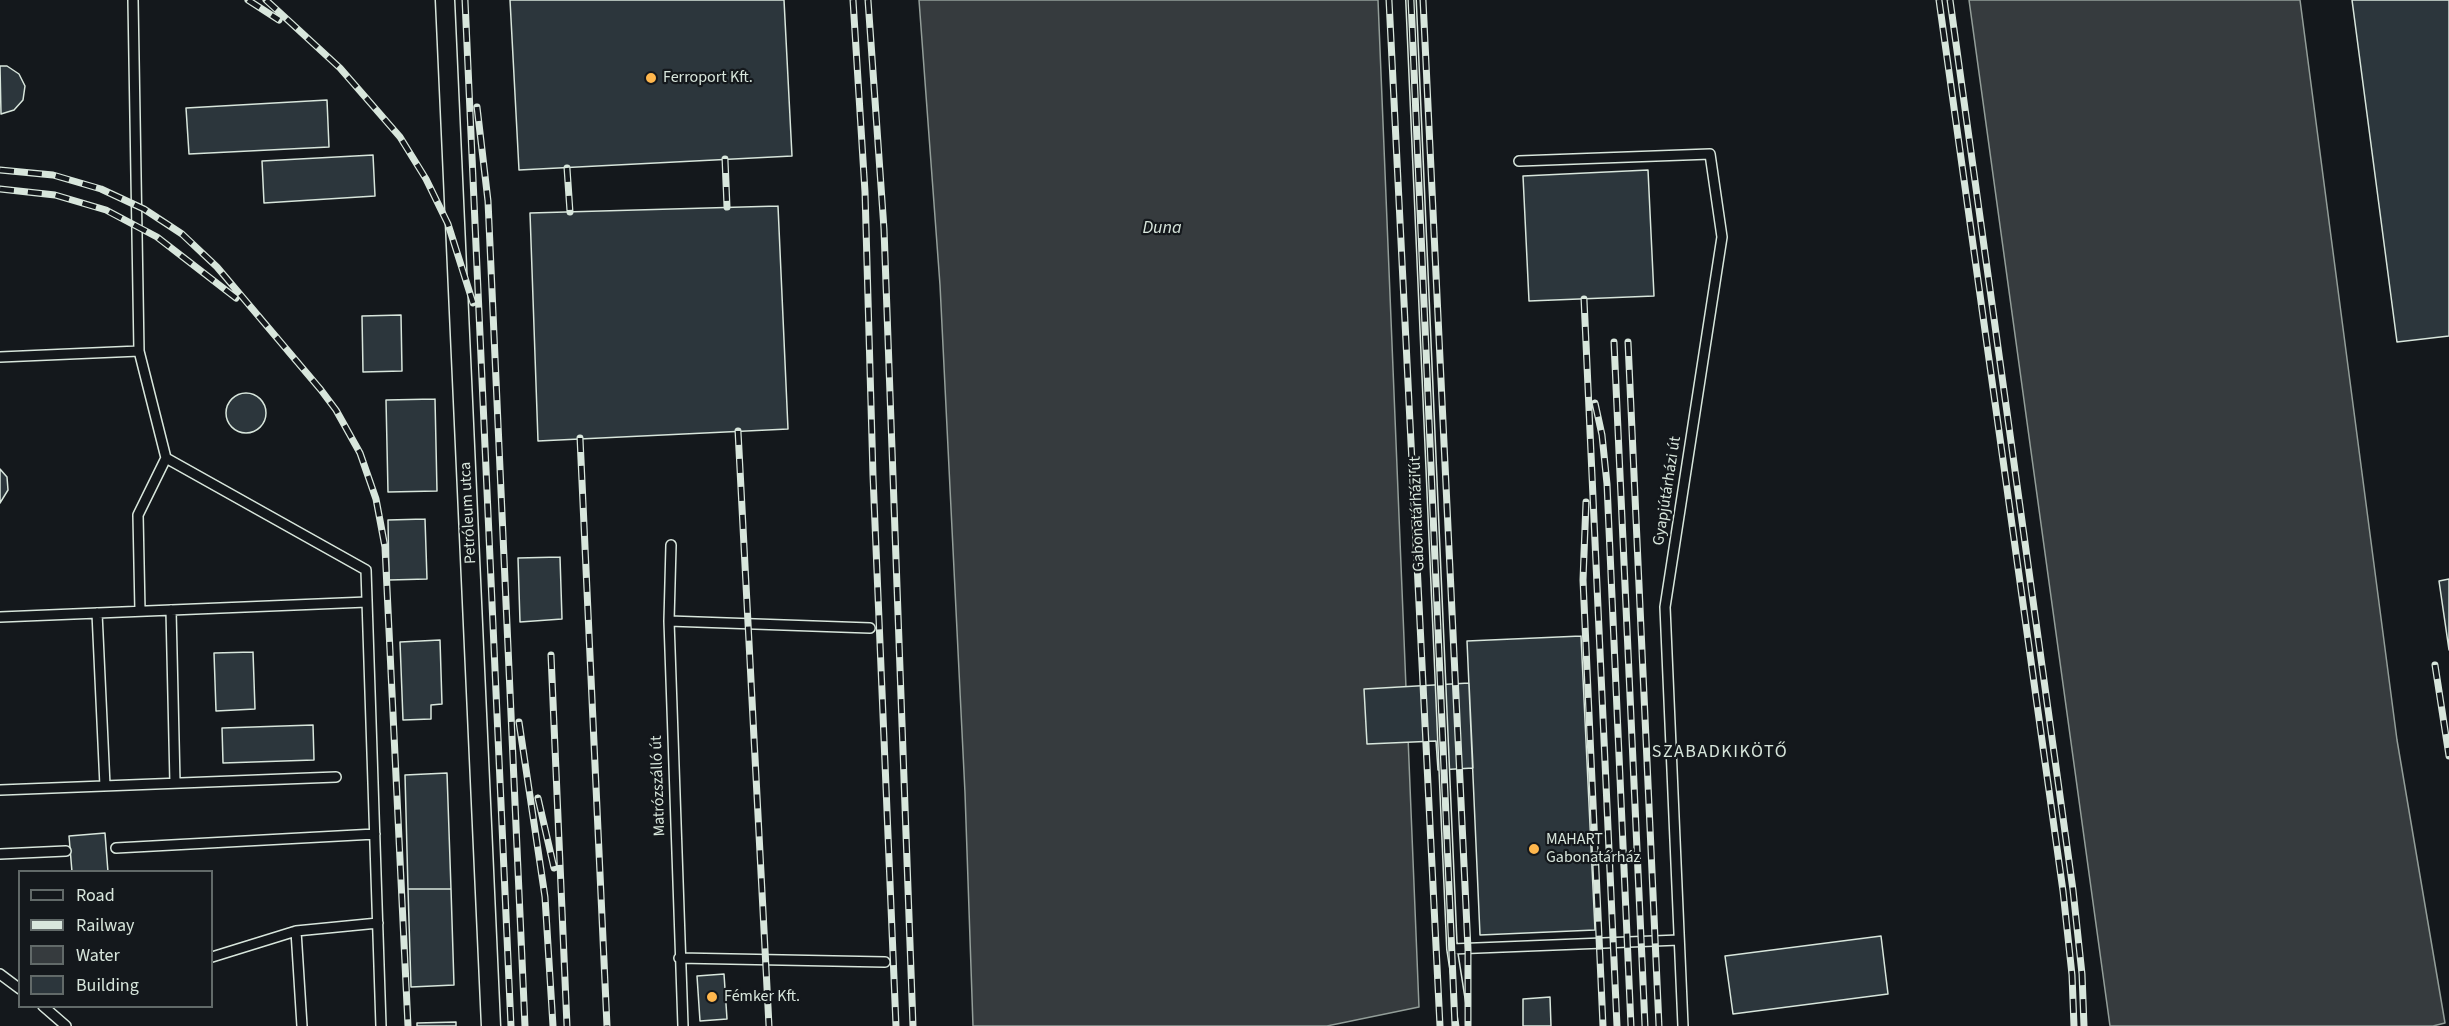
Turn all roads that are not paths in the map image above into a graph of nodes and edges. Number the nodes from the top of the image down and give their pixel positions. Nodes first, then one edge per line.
1 (133, 0) edge
2 (445, 0) edge
3 (1411, 0) edge
4 (1519, 161) dead end
5 (139, 351) junction
6 (0, 357) edge
7 (166, 458) junction
8 (670, 545) dead end
9 (367, 602) junction
10 (171, 610) junction
11 (140, 611) junction
12 (97, 613) junction
13 (0, 616) edge
14 (669, 621) junction
15 (870, 628) dead end
16 (336, 777) dead end
17 (175, 783) junction
18 (105, 786) junction
19 (0, 790) edge
20 (375, 834) junction
21 (116, 848) dead end
22 (66, 850) dead end
23 (0, 854) edge
24 (378, 923) junction
25 (296, 931) junction
26 (1679, 940) junction
27 (1452, 950) junction
28 (213, 957) edge
29 (679, 958) junction
30 (885, 962) dead end
31 (0, 974) edge
32 (18, 988) edge
33 (47, 1008) edge
34 (66, 1026) edge
35 (302, 1026) edge
36 (381, 1026) edge
37 (491, 1026) edge
38 (683, 1026) edge
39 (1464, 1026) edge
40 (1683, 1026) edge

1 - 5 lane
2 - 37 street, Petróleum utca
3 - 27 lane, Gabonatárházi út
4 - 26 lane, Gyapjútárházi út
5 - 6 lane
5 - 7 lane
7 - 9 lane
7 - 11 lane
8 - 14 lane, Matrózszálló út
9 - 10 lane
9 - 20 lane
10 - 11 lane
10 - 17 lane
11 - 12 lane
12 - 13 lane
12 - 18 lane
14 - 15 lane
14 - 29 lane, Matrózszálló út
16 - 17 lane
17 - 18 lane
18 - 19 lane
20 - 21 lane
20 - 24 lane
22 - 23 lane
24 - 25 lane
24 - 36 lane
25 - 28 lane
25 - 35 lane
26 - 27 lane
26 - 40 lane, Gyapjútárházi út
27 - 39 lane, Gabonatárházi út
29 - 30 lane
29 - 38 lane, Matrózszálló út
31 - 32 lane
33 - 34 lane

